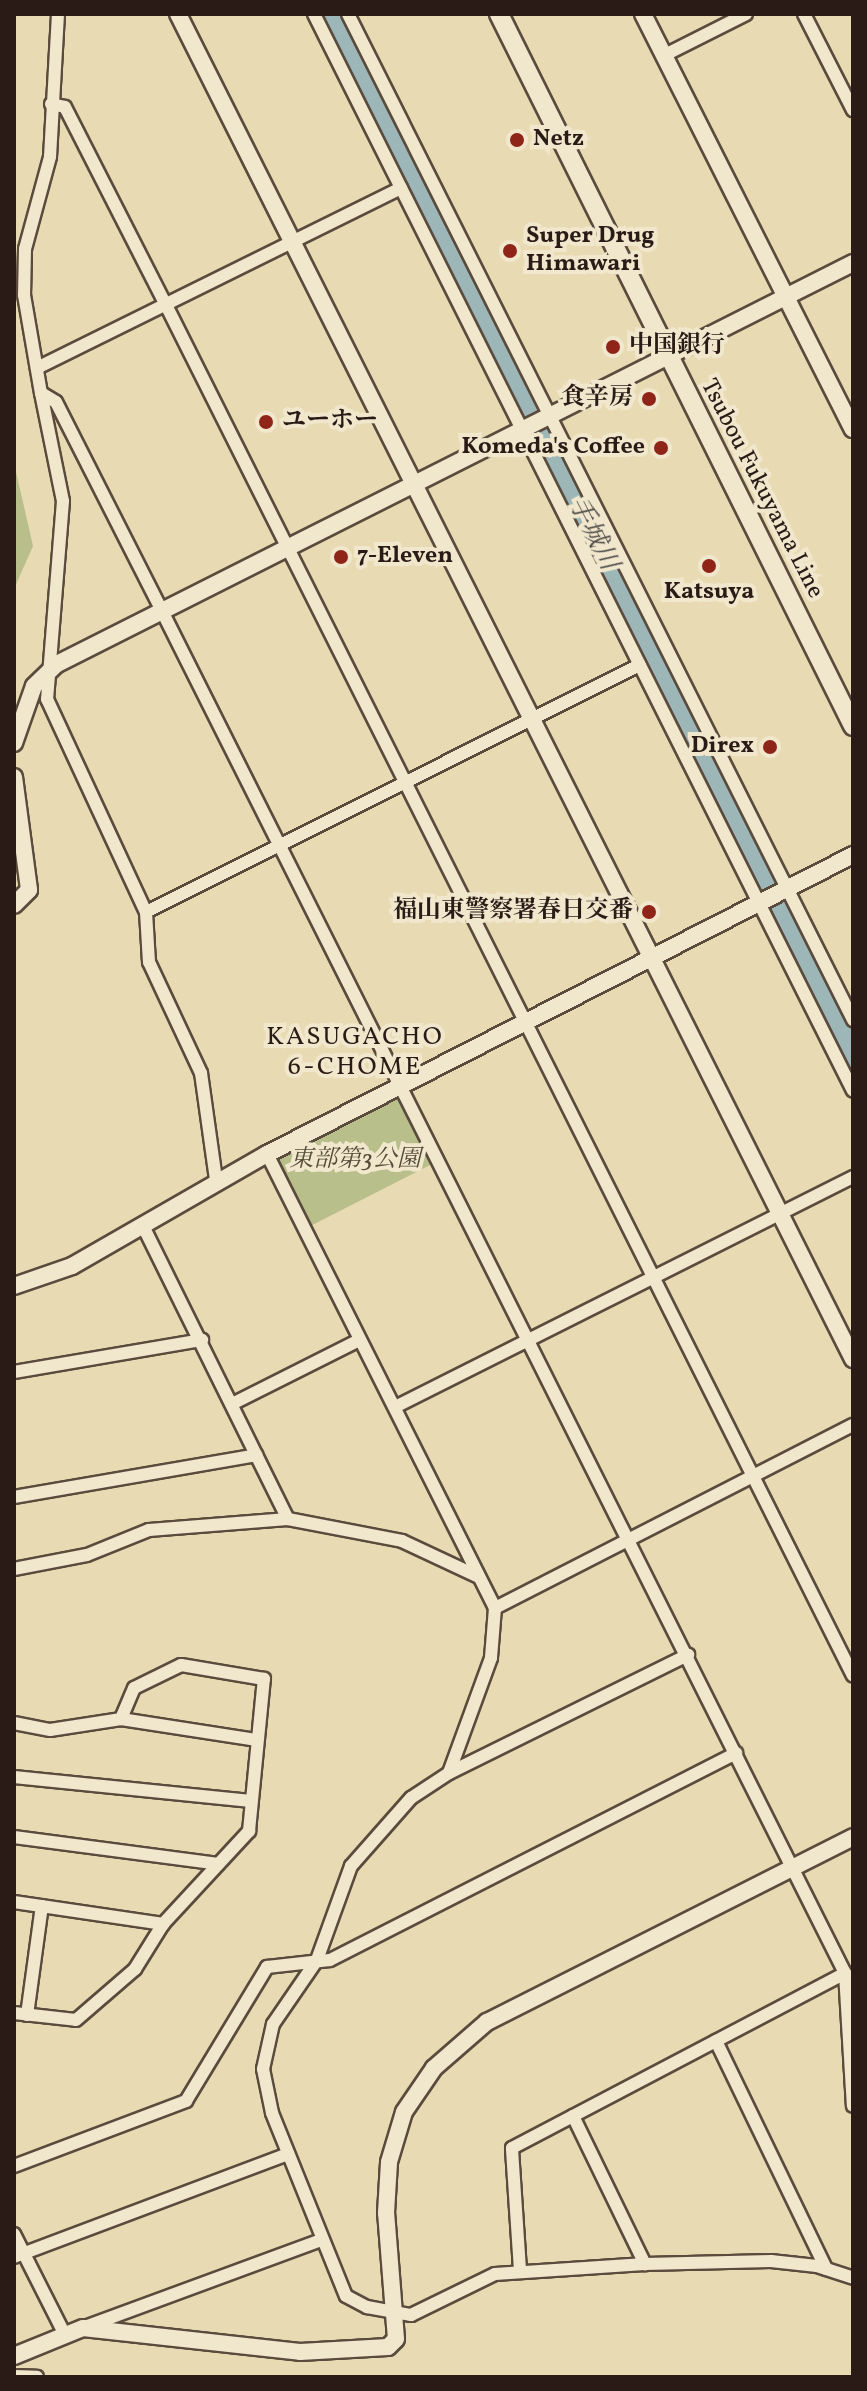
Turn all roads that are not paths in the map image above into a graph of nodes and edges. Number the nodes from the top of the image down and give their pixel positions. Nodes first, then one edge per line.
1 (58, 14) edge
2 (178, 14) edge
3 (314, 14) edge
4 (348, 14) edge
5 (499, 14) edge
6 (643, 14) edge
7 (746, 14) edge
8 (804, 14) edge
9 (663, 56) junction
10 (51, 104) junction
11 (853, 110) edge
12 (401, 188) junction
13 (293, 240) junction
14 (853, 263) edge
15 (787, 296) junction
16 (166, 305) junction
17 (667, 356) junction
18 (37, 368) junction
19 (41, 393) junction
20 (548, 419) junction
21 (527, 429) junction
22 (853, 429) edge
23 (417, 484) junction
24 (288, 551) junction
25 (163, 613) junction
26 (640, 665) junction
27 (45, 673) junction
28 (534, 718) junction
29 (853, 726) edge
30 (14, 743) edge
31 (14, 777) edge
32 (406, 783) junction
33 (280, 846) junction
34 (853, 855) edge
35 (784, 886) junction
36 (761, 899) junction
37 (14, 905) edge
38 (146, 912) junction
39 (652, 954) junction
40 (853, 1020) edge
41 (525, 1021) junction
42 (400, 1085) junction
43 (853, 1091) edge
44 (267, 1154) junction
45 (853, 1177) edge
46 (216, 1180) junction
47 (780, 1214) junction
48 (143, 1226) junction
49 (652, 1277) junction
50 (14, 1286) edge
51 (202, 1340) junction
52 (359, 1340) junction
53 (528, 1340) junction
54 (853, 1359) edge
55 (14, 1372) edge
56 (234, 1403) junction
57 (395, 1407) junction
58 (853, 1425) edge
59 (256, 1455) junction
60 (754, 1477) junction
61 (14, 1497) edge
62 (288, 1519) junction
63 (630, 1538) junction
64 (14, 1569) edge
65 (481, 1579) junction
66 (495, 1608) junction
67 (688, 1655) junction
68 (853, 1676) edge
69 (121, 1719) junction
70 (14, 1723) edge
71 (257, 1740) junction
72 (736, 1753) junction
73 (449, 1773) junction
74 (14, 1777) edge
75 (251, 1801) junction
76 (14, 1837) edge
77 (853, 1837) edge
78 (218, 1864) junction
79 (794, 1867) junction
80 (14, 1902) edge
81 (42, 1906) junction
82 (163, 1924) junction
83 (317, 1960) junction
84 (845, 1973) junction
85 (853, 1989) edge
86 (21, 2014) edge
87 (716, 2041) junction
88 (853, 2106) edge
89 (573, 2116) junction
90 (288, 2154) junction
91 (14, 2166) edge
92 (14, 2234) edge
93 (322, 2240) junction
94 (19, 2255) edge
95 (645, 2264) junction
96 (826, 2269) junction
97 (520, 2270) junction
98 (853, 2278) edge
99 (392, 2313) junction
100 (83, 2328) junction
101 (65, 2335) junction
102 (14, 2356) edge
103 (14, 2376) edge
104 (37, 2377) edge

1 - 10 street
2 - 13 street
3 - 12 street
4 - 20 street
5 - 17 main road, Tsubou Fukuyama Line
6 - 9 street
7 - 9 street
8 - 11 street
9 - 15 street
10 - 16 street
10 - 18 street
12 - 13 street
12 - 21 street
13 - 16 street
13 - 23 street
14 - 15 street
15 - 17 street
15 - 22 street
16 - 18 street
16 - 24 street
17 - 20 street
17 - 29 main road, Tsubou Fukuyama Line
18 - 19 street
19 - 25 street
19 - 27 street
20 - 21 street
20 - 35 street
21 - 23 street
21 - 26 street
23 - 24 street
23 - 28 street
24 - 25 street
24 - 32 street
25 - 27 street
25 - 33 street
26 - 28 street
26 - 36 street
27 - 30 street
27 - 38 street
28 - 32 street
28 - 39 street
31 - 37 street
32 - 33 street
32 - 41 street
33 - 38 street
33 - 42 street
34 - 35 street
35 - 36 street
35 - 40 street
36 - 39 street
36 - 43 street
38 - 46 street
39 - 41 street
39 - 47 street
41 - 42 street
41 - 49 street
42 - 44 street
42 - 53 street
44 - 46 street
44 - 52 street
45 - 47 street
46 - 48 street
47 - 49 street
47 - 54 street
48 - 50 street
48 - 51 street
49 - 53 street
49 - 60 street
51 - 55 street
51 - 56 street
52 - 56 street
52 - 57 street
53 - 57 street
53 - 63 street
56 - 59 street
57 - 65 street
58 - 60 street
59 - 61 street
59 - 62 street
60 - 63 street
60 - 68 street
62 - 64 street
62 - 65 street
63 - 66 street
63 - 67 street
65 - 66 street
66 - 73 street
67 - 72 street
67 - 73 street
69 - 70 street
69 - 71 street
69 - 71 street
71 - 75 street
72 - 79 street
72 - 83 street
73 - 83 street
74 - 75 street
75 - 78 street
76 - 78 street
77 - 79 street
78 - 82 street
79 - 84 street
79 - 99 street
80 - 81 street
81 - 82 street
81 - 86 street
82 - 86 street
83 - 90 street
83 - 91 street
84 - 85 street
84 - 87 street
84 - 88 street
87 - 89 street
87 - 96 street
89 - 95 street
89 - 97 street
90 - 93 street
90 - 94 street
92 - 94 street
93 - 99 street
93 - 100 street
94 - 101 street
95 - 96 street
95 - 97 street
96 - 98 street
97 - 99 street
99 - 100 street
100 - 101 street
101 - 102 street
103 - 104 street

